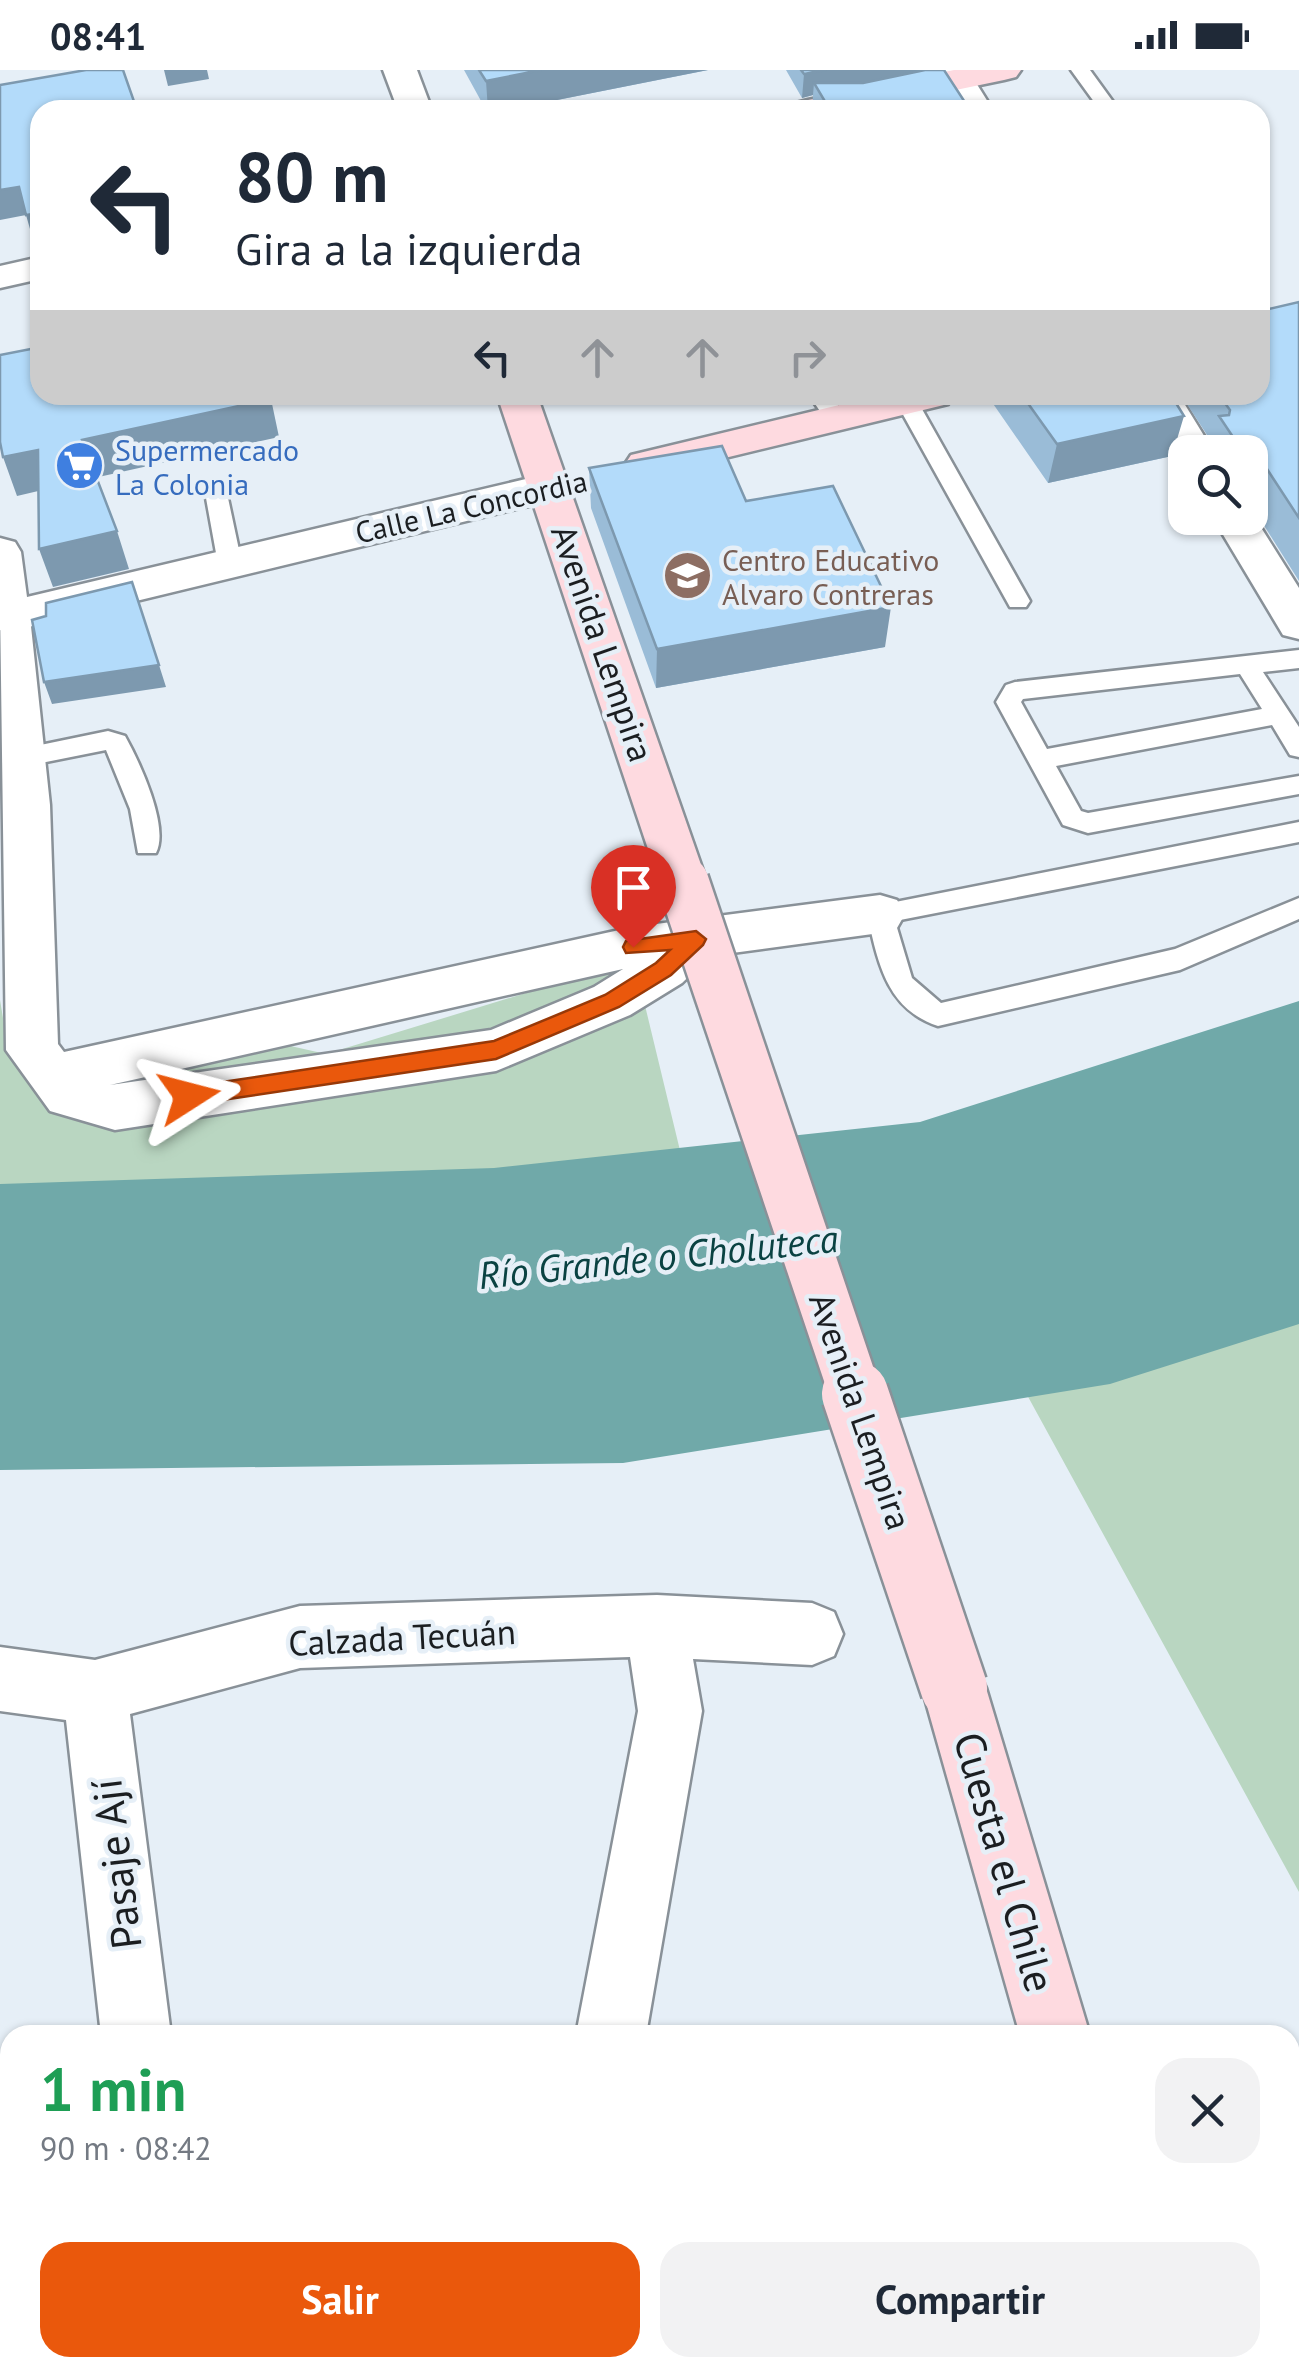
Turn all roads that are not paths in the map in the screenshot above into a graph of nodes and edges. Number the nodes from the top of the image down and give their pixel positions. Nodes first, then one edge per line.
1 (400, 70) edge
2 (1004, 70) edge
3 (1080, 70) edge
4 (954, 75) edge
5 (411, 100) edge
6 (850, 100) edge
7 (970, 100) edge
8 (1102, 100) edge
9 (30, 273) edge
10 (0, 276) edge
11 (524, 405) edge
12 (920, 405) edge
13 (1164, 405) edge
14 (828, 407) edge
15 (1183, 435) edge
16 (582, 480) junction
17 (218, 498) dead end
18 (1244, 535) edge
19 (0, 552) edge
20 (230, 564) junction
21 (1018, 601) dead end
22 (8, 616) junction
23 (1299, 624) edge
24 (1299, 659) edge
25 (1246, 664) junction
26 (1278, 715) junction
27 (1299, 748) edge
28 (21, 758) junction
29 (1039, 760) junction
30 (1299, 784) edge
31 (13, 807) edge
32 (1299, 832) edge
33 (146, 846) dead end
34 (1299, 908) edge
35 (880, 914) junction
36 (696, 939) junction
37 (15, 1031) edge
38 (53, 1076) junction
39 (657, 1626) junction
40 (812, 1634) dead end
41 (0, 1679) edge
42 (954, 1688) joint
43 (95, 1692) junction
44 (135, 2025) edge
45 (613, 2025) edge
46 (1052, 2025) edge

1 - 5 street
2 - 4 main road
3 - 8 lane
4 - 6 main road
4 - 7 street
9 - 10 street
11 - 16 main road, Avenida Lempira
12 - 21 lane
13 - 15 street
14 - 16 main road, Calle La Concordia
16 - 20 street, Calle La Concordia
16 - 42 main road, Avenida Lempira, bridge
17 - 20 lane
18 - 23 street
19 - 22 street
20 - 22 street, Calle La Concordia
22 - 28 street
24 - 25 lane
25 - 26 lane
25 - 29 lane
26 - 27 lane
26 - 29 lane
28 - 31 street
28 - 33 lane
29 - 30 lane
31 - 37 street
32 - 35 lane
34 - 35 lane
35 - 36 street
36 - 38 street
36 - 38 street
37 - 38 street
39 - 40 street, Calzada Tecuán
39 - 43 street, Calzada Tecuán
39 - 45 street
41 - 43 street, Calzada Tecuán
42 - 46 main road, Cuesta el Chile
43 - 44 street, Pasaje Ají

